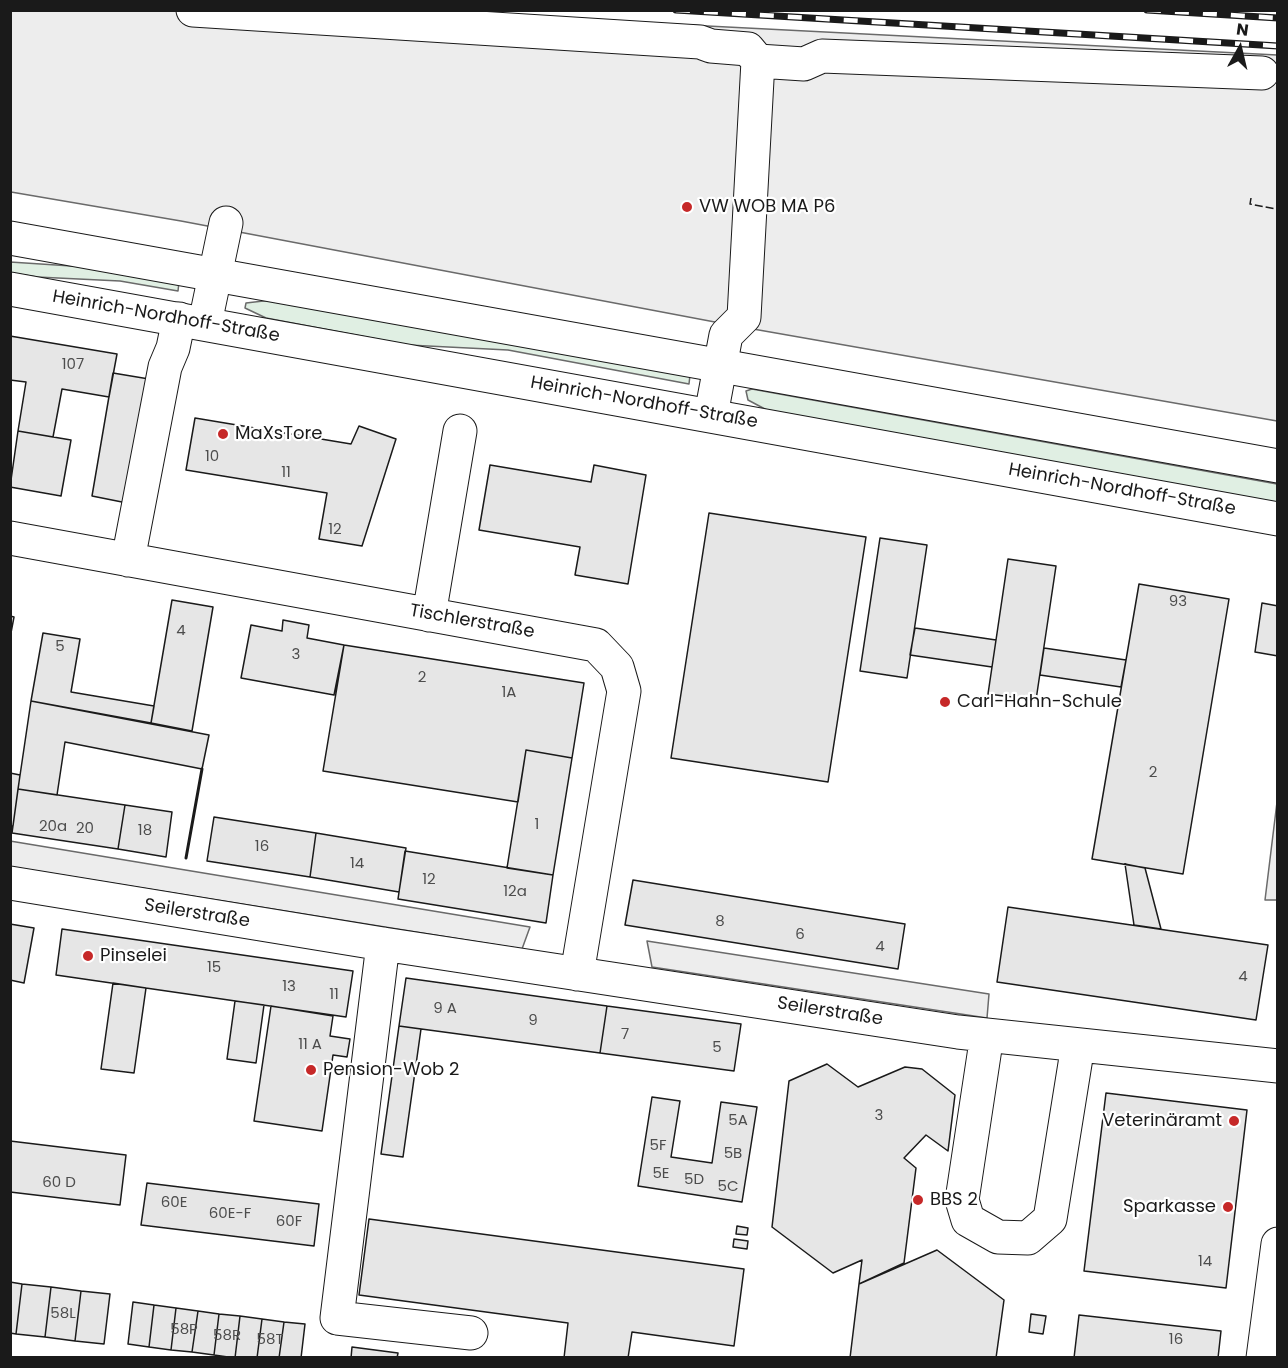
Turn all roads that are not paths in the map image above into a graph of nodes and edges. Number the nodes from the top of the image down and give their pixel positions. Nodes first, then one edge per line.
1 (193, 10) edge
2 (758, 61) junction
3 (1262, 73) dead end
4 (226, 222) dead end
5 (10, 238) edge
6 (216, 274) junction
7 (10, 289) edge
8 (192, 321) junction
9 (719, 366) junction
10 (711, 415) junction
11 (460, 431) dead end
12 (1278, 466) edge
13 (1278, 519) edge
14 (10, 538) edge
15 (128, 560) junction
16 (429, 615) junction
17 (10, 883) edge
18 (383, 945) junction
19 (577, 974) junction
20 (987, 1035) junction
21 (1078, 1044) junction
22 (1278, 1066) edge
23 (1278, 1244) edge
24 (471, 1334) dead end
25 (1263, 1358) edge

1 - 2 street
2 - 3 street
2 - 9 street
4 - 6 street
5 - 6 street
6 - 8 street
6 - 9 street
7 - 8 street, Heinrich-Nordhoff-Straße
8 - 10 street, Heinrich-Nordhoff-Straße
8 - 15 street
9 - 10 street
9 - 12 street
10 - 13 street, Heinrich-Nordhoff-Straße
11 - 16 street
14 - 15 street, Tischlerstraße
15 - 16 street, Tischlerstraße
16 - 19 street, Tischlerstraße
17 - 18 street, Seilerstraße
18 - 19 street, Seilerstraße
18 - 24 street
19 - 20 street, Seilerstraße
20 - 21 street, Seilerstraße
20 - 21 street
21 - 22 street, Seilerstraße
23 - 25 street

